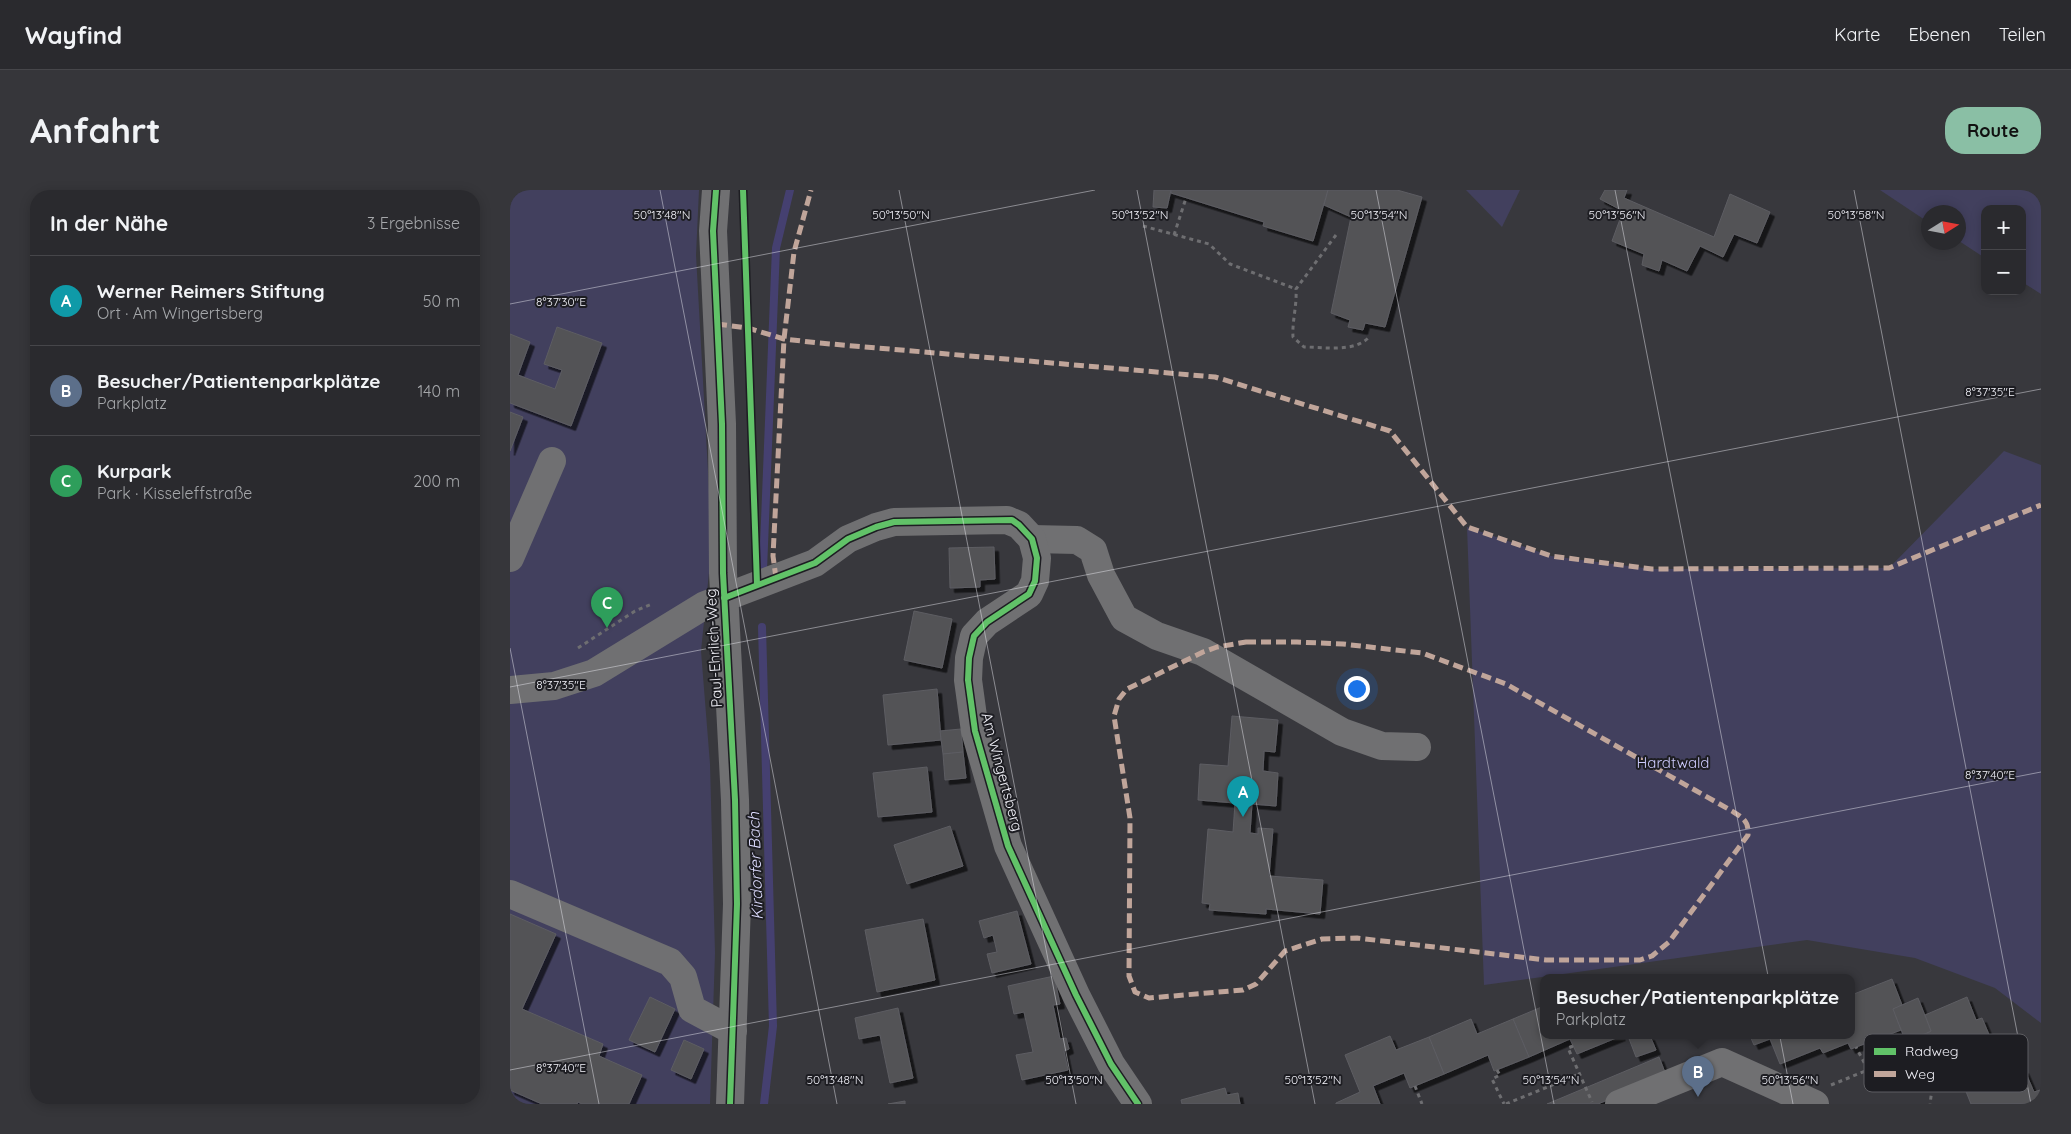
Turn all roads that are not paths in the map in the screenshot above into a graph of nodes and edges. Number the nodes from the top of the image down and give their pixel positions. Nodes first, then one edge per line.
1 (716, 190) edge
2 (552, 461) dead end
3 (1032, 539) junction
4 (510, 558) edge
5 (724, 598) junction
6 (510, 690) edge
7 (1417, 747) dead end
8 (510, 894) edge
9 (733, 1031) junction
10 (730, 1104) edge
11 (1138, 1104) edge
12 (1619, 1104) edge
13 (1815, 1104) edge

1 - 5 street, Paul-Ehrlich-Weg
2 - 4 street
3 - 5 street
3 - 7 street
3 - 11 street, Am Wingertsberg
5 - 6 street
5 - 9 street, Paul-Ehrlich-Weg
8 - 9 street
9 - 10 street, Paul-Ehrlich-Weg
12 - 13 street

